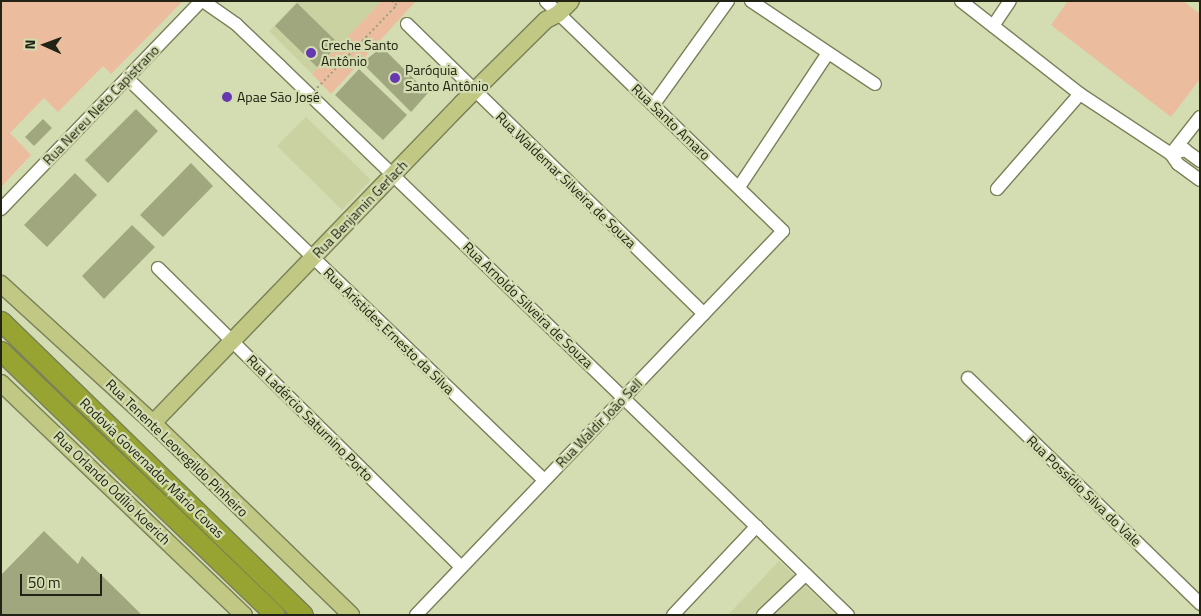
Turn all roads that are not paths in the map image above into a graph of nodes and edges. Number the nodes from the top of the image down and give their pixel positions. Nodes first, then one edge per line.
1 (202, 1) edge
2 (546, 1) edge
3 (571, 1) edge
4 (728, 1) edge
5 (751, 1) edge
6 (961, 1) edge
7 (980, 1) edge
8 (1010, 1) edge
9 (558, 14) junction
10 (989, 22) junction
11 (407, 24) dead end
12 (828, 53) junction
13 (127, 78) junction
14 (875, 84) dead end
15 (474, 91) junction
16 (1080, 94) junction
17 (654, 104) junction
18 (1200, 117) edge
19 (1172, 154) junction
20 (1200, 161) edge
21 (394, 174) junction
22 (1200, 180) edge
23 (739, 187) junction
24 (997, 189) dead end
25 (1, 209) edge
26 (783, 231) joint
27 (313, 258) junction
28 (158, 268) dead end
29 (1, 284) edge
30 (704, 314) junction
31 (1, 321) edge
32 (232, 341) junction
33 (1, 351) edge
34 (968, 378) dead end
35 (1, 383) edge
36 (624, 398) junction
37 (153, 423) junction
38 (544, 480) junction
39 (757, 526) junction
40 (461, 567) junction
41 (806, 574) junction
42 (1200, 604) edge
43 (244, 615) edge
44 (275, 615) edge
45 (304, 615) edge
46 (351, 615) edge
47 (416, 615) edge
48 (673, 615) edge
49 (762, 615) edge
50 (848, 615) edge

1 - 13 street, Rua Nereu Neto Capistrano
1 - 21 street, Rua Arnoldo Silveira de Souza
2 - 9 street, Rua Santo Amaro
3 - 9 main road, Rua Benjamin Gerlach
4 - 17 street
5 - 12 street
6 - 10 street
7 - 10 street
8 - 10 street
9 - 15 main road, Rua Benjamin Gerlach
9 - 17 street, Rua Santo Amaro
10 - 16 street
11 - 15 street, Rua Waldemar Silveira de Souza
12 - 14 street
12 - 23 street
13 - 25 street, Rua Nereu Neto Capistrano
13 - 27 street, Rua Aristides Ernesto da Silva
15 - 21 main road, Rua Benjamin Gerlach
15 - 30 street, Rua Waldemar Silveira de Souza
16 - 19 street
16 - 24 street
17 - 23 street, Rua Santo Amaro
18 - 19 street
19 - 20 street
19 - 22 street
21 - 27 main road, Rua Benjamin Gerlach
21 - 36 street, Rua Arnoldo Silveira de Souza
23 - 26 street, Rua Santo Amaro
26 - 30 street, Rua Waldir João Sell
27 - 32 main road, Rua Benjamin Gerlach
27 - 38 street, Rua Aristides Ernesto da Silva
28 - 32 street, Rua Ladércio Saturnino Porto
29 - 37 main road, Rua Tenente Leovegildo Pinheiro
30 - 36 street, Rua Waldir João Sell
31 - 45 highway, Rodovia Governador Mário Covas
32 - 37 main road, Rua Benjamin Gerlach
32 - 40 street, Rua Ladércio Saturnino Porto
33 - 44 highway, Rodovia Governador Mário Covas
34 - 42 street, Rua Possídio Silva do Vale
35 - 43 main road, Rua Orlando Odílio Koerich
36 - 38 street, Rua Waldir João Sell
36 - 39 street, Rua Arnoldo Silveira de Souza
37 - 46 main road, Rua Tenente Leovegildo Pinheiro
38 - 40 street, Rua Waldir João Sell
39 - 41 street, Rua Arnoldo Silveira de Souza
39 - 48 street
40 - 47 street, Rua Waldir João Sell
41 - 49 street
41 - 50 street, Rua Arnoldo Silveira de Souza

